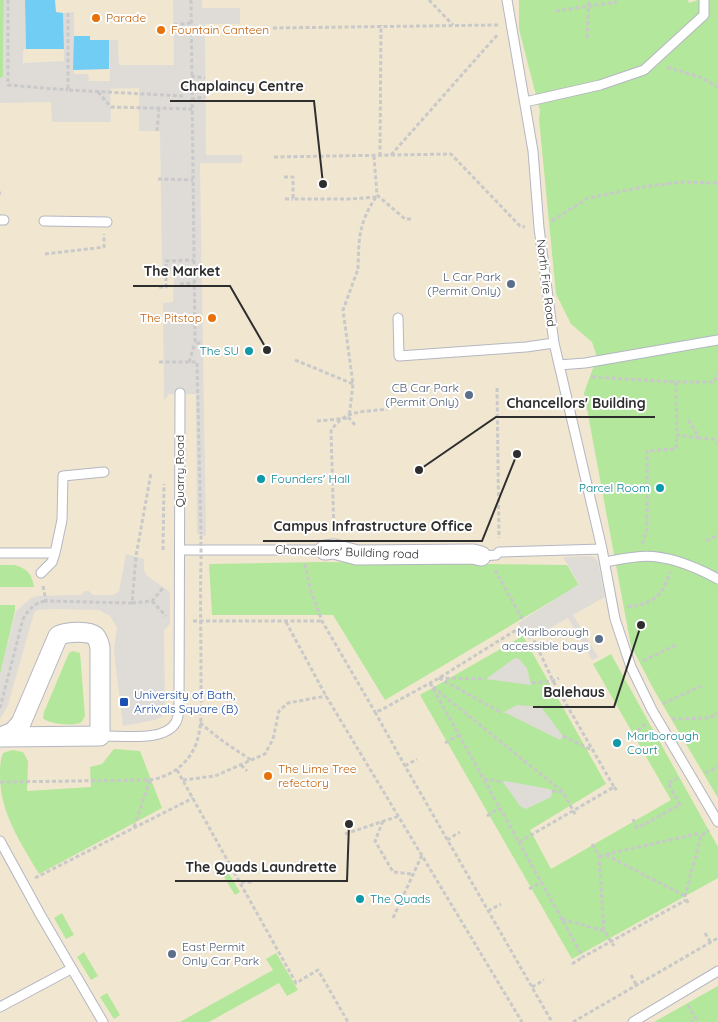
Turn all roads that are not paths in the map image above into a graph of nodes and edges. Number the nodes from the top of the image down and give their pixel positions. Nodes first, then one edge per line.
1 (507, 0) edge
2 (704, 0) edge
3 (525, 102) junction
4 (44, 221) dead end
5 (105, 222) road end
6 (398, 318) dead end
7 (718, 340) edge
8 (554, 343) junction
9 (559, 365) junction
10 (180, 393) dead end
11 (104, 472) dead end
12 (330, 549) joint
13 (602, 549) junction
14 (180, 550) junction
15 (0, 553) edge
16 (55, 553) junction
17 (484, 556) joint
18 (605, 562) junction
19 (41, 573) dead end
20 (718, 579) edge
21 (100, 736) junction
22 (1, 737) edge
23 (715, 825) edge
24 (0, 841) edge
25 (71, 969) junction
26 (718, 971) edge
27 (0, 1007) edge
28 (103, 1022) edge
29 (633, 1022) edge

1 - 3 lane, North Fire Road
2 - 3 lane
3 - 8 lane, North Fire Road
4 - 5 lane
6 - 8 lane
7 - 9 lane
8 - 9 lane, North Fire Road
9 - 13 lane, North Fire Road
10 - 14 lane, Quarry Road
11 - 16 lane
12 - 14 lane, Chancellors' Building road
12 - 17 street, Chancellors' Building road
13 - 17 lane, Chancellors' Building road
13 - 18 lane, North Fire Road
14 - 21 lane, Quarry Road
15 - 16 lane
16 - 19 lane
18 - 20 lane
18 - 23 lane, North Fire Road
21 - 22 street
21 - 22 street
24 - 25 lane
25 - 27 lane
25 - 28 lane
26 - 29 lane

